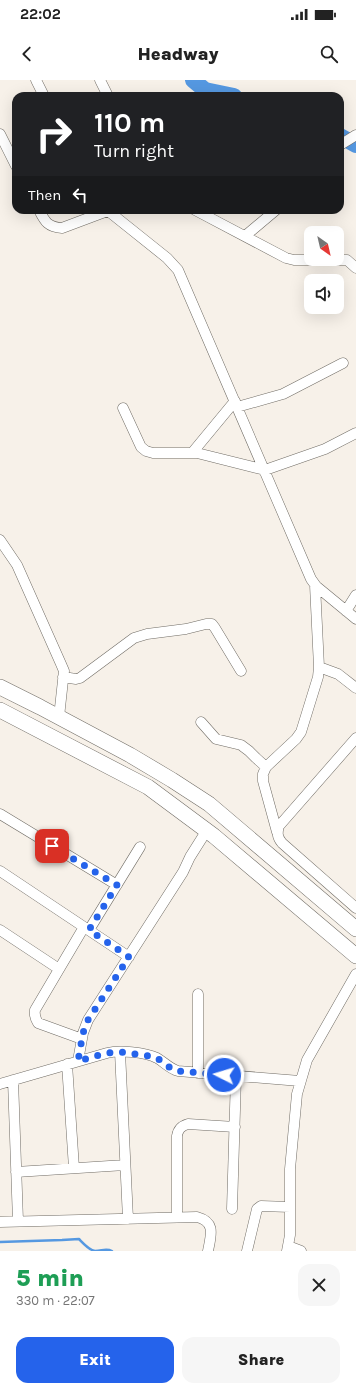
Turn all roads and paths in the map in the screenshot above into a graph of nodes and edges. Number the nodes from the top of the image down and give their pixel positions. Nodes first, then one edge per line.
1 (36, 80) edge
2 (100, 80) edge
3 (42, 92) edge
4 (106, 92) edge
5 (0, 134) edge
6 (356, 135) edge
7 (344, 142) edge
8 (12, 158) edge
9 (41, 214) edge
10 (100, 214) edge
11 (112, 214) edge
12 (203, 214) edge
13 (271, 214) edge
14 (245, 236) junction
15 (356, 268) edge
16 (343, 363) dead end
17 (236, 404) junction
18 (123, 408) dead end
19 (356, 433) edge
20 (192, 453) junction
21 (265, 470) junction
22 (0, 540) edge
23 (315, 585) junction
24 (356, 595) edge
25 (346, 611) junction
26 (356, 619) edge
27 (319, 667) junction
28 (241, 671) dead end
29 (63, 677) junction
30 (0, 688) edge
31 (356, 688) edge
32 (0, 710) edge
33 (59, 717) junction
34 (201, 722) dead end
35 (356, 738) edge
36 (266, 767) junction
37 (0, 814) edge
38 (207, 830) junction
39 (277, 832) junction
40 (140, 847) dead end
41 (0, 871) edge
42 (117, 885) junction
43 (356, 908) edge
44 (86, 928) junction
45 (356, 929) edge
46 (0, 930) edge
47 (356, 956) edge
48 (129, 957) junction
49 (59, 969) junction
50 (356, 974) edge
51 (198, 994) dead end
52 (82, 1039) junction
53 (120, 1052) junction
54 (78, 1061) junction
55 (67, 1064) junction
56 (198, 1073) junction
57 (236, 1076) junction
58 (13, 1080) junction
59 (300, 1081) junction
60 (0, 1084) edge
61 (235, 1127) junction
62 (125, 1165) junction
63 (74, 1168) junction
64 (16, 1172) junction
65 (290, 1207) junction
66 (232, 1209) dead end
67 (177, 1217) junction
68 (128, 1219) junction
69 (0, 1222) edge
70 (18, 1222) junction
71 (287, 1248) edge
72 (208, 1251) edge
73 (247, 1251) edge
74 (301, 1251) edge

1 - 3 street
2 - 4 street
5 - 8 street
6 - 7 street
9 - 10 street
11 - 17 street
12 - 14 street
13 - 14 street
14 - 15 street
16 - 17 street
17 - 20 street
17 - 21 street
18 - 20 street
19 - 21 street
20 - 21 street
21 - 23 street
22 - 29 street
23 - 25 street
23 - 27 street
24 - 25 street
25 - 26 street
27 - 31 street
27 - 36 street
28 - 29 street
29 - 33 street
30 - 33 highway
32 - 38 highway
33 - 45 highway
34 - 36 street
35 - 39 street
36 - 39 street
37 - 42 street
38 - 47 highway
38 - 48 street
39 - 43 street
40 - 42 street
41 - 44 street
42 - 44 street
44 - 48 street
44 - 49 street
46 - 49 street
48 - 52 street
49 - 52 street
50 - 59 street
51 - 56 street
52 - 54 street
53 - 54 street
53 - 56 street
53 - 62 street
54 - 55 street
55 - 58 street
55 - 63 street
56 - 57 street
57 - 59 street
57 - 61 street
58 - 60 street
58 - 64 street
59 - 65 street
61 - 66 street
61 - 67 street
62 - 63 street
62 - 68 street
63 - 64 street
64 - 70 street
65 - 71 street
65 - 73 street
67 - 68 street
67 - 72 street
68 - 70 street
69 - 70 street
71 - 74 street

